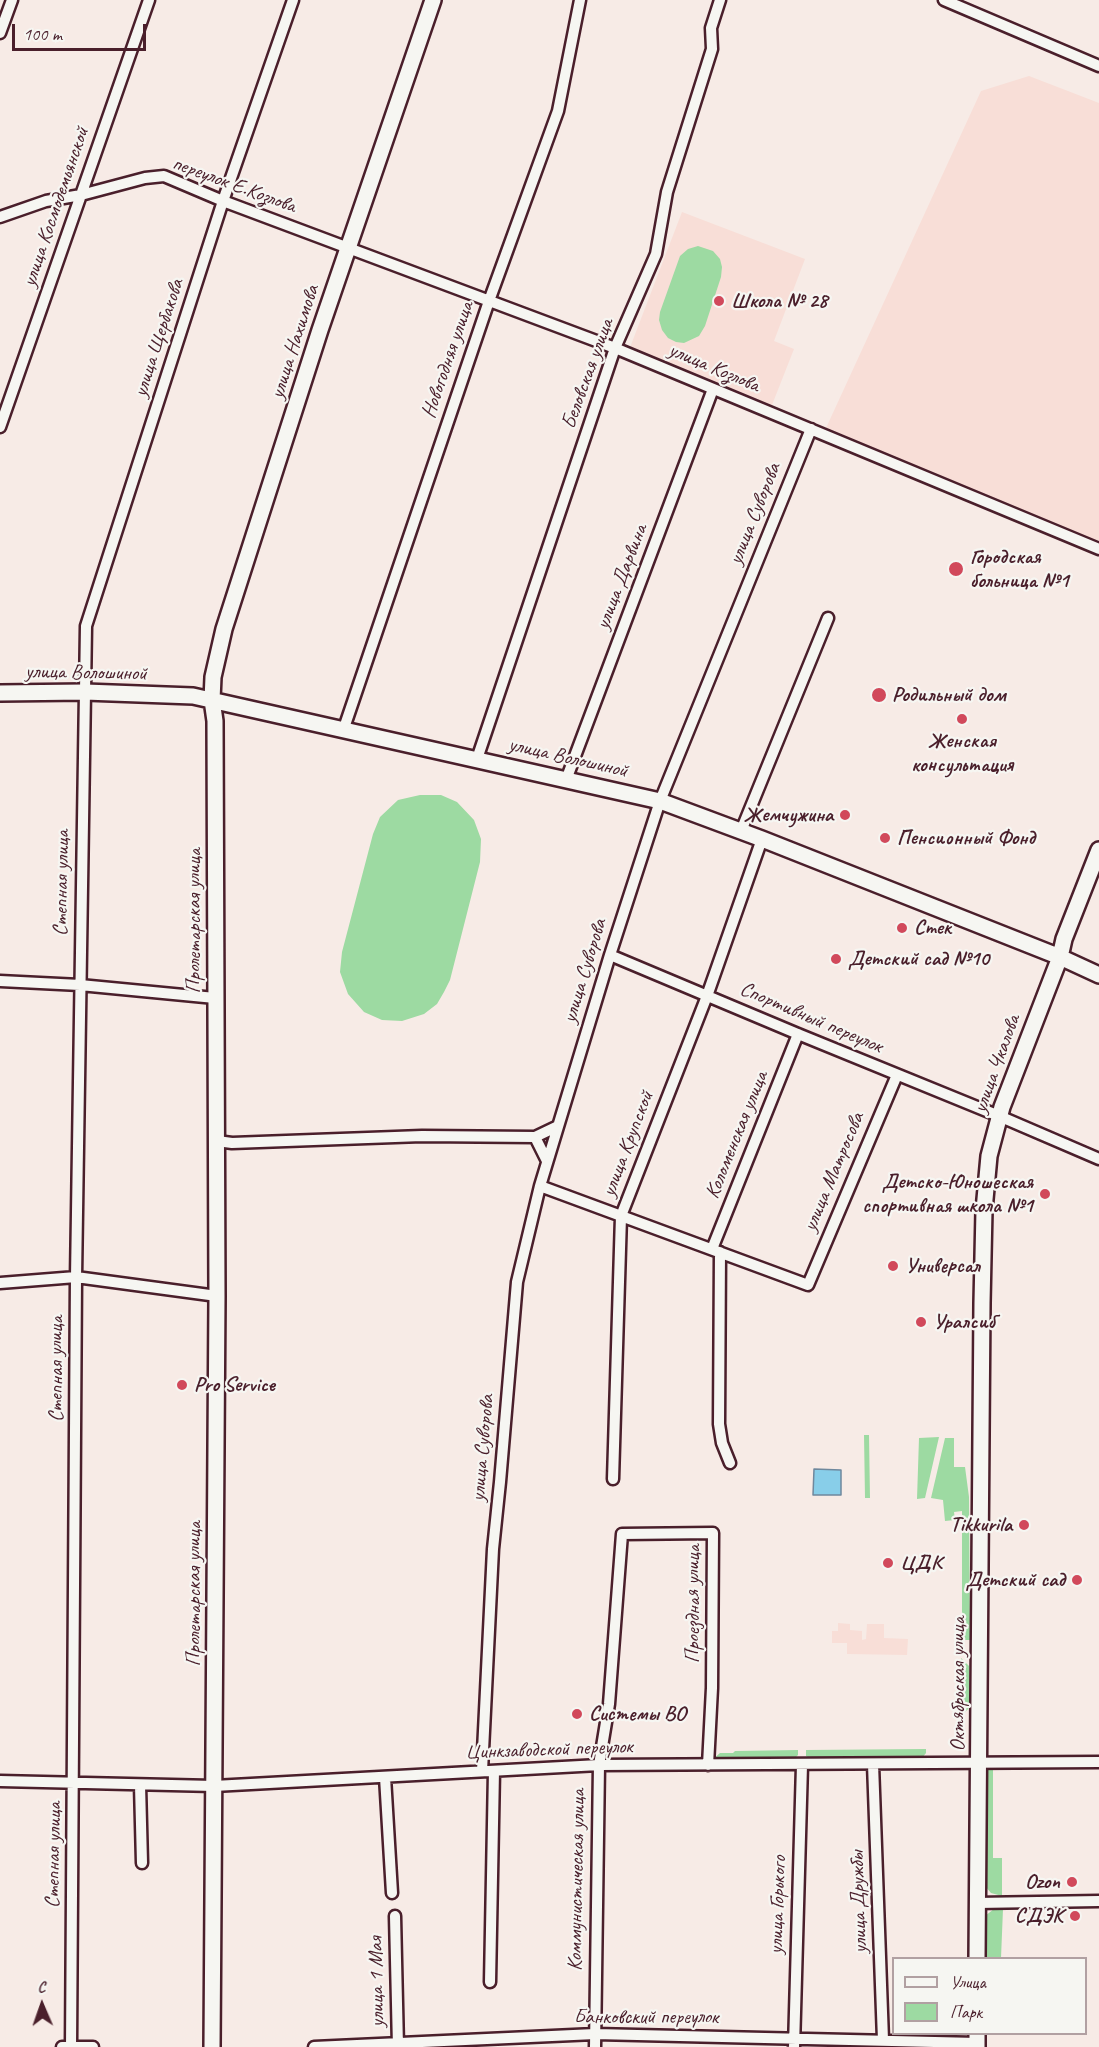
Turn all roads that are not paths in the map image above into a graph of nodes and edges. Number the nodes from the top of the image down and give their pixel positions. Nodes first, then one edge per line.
1 (12, 0) edge
2 (149, 0) edge
3 (293, 0) edge
4 (432, 0) edge
5 (580, 0) edge
6 (720, 0) edge
7 (945, 0) edge
8 (0, 33) edge
9 (1099, 66) edge
10 (81, 195) junction
11 (223, 201) junction
12 (0, 217) edge
13 (348, 248) junction
14 (489, 301) junction
15 (615, 348) junction
16 (713, 389) junction
17 (0, 427) edge
18 (811, 429) junction
19 (1099, 549) edge
20 (828, 618) dead end
21 (85, 692) junction
22 (0, 693) edge
23 (212, 700) junction
24 (344, 731) junction
25 (477, 759) junction
26 (566, 780) junction
27 (660, 801) junction
28 (741, 831) junction
29 (762, 839) junction
30 (1099, 850) edge
31 (610, 955) junction
32 (1060, 957) junction
33 (1099, 975) edge
34 (0, 981) edge
35 (80, 985) junction
36 (707, 996) junction
37 (215, 998) junction
38 (798, 1034) junction
39 (897, 1075) junction
40 (999, 1116) junction
41 (558, 1126) junction
42 (535, 1137) junction
43 (217, 1141) junction
44 (1099, 1159) edge
45 (547, 1161) junction
46 (540, 1186) junction
47 (621, 1216) junction
48 (716, 1251) junction
49 (76, 1277) junction
50 (0, 1283) edge
51 (217, 1296) junction
52 (982, 1303) joint
53 (730, 1462) dead end
54 (613, 1479) dead end
55 (622, 1534) joint
56 (978, 1762) junction
57 (1099, 1762) edge
58 (873, 1764) junction
59 (599, 1765) junction
60 (708, 1765) junction
61 (802, 1765) junction
62 (494, 1771) junction
63 (482, 1772) junction
64 (385, 1777) junction
65 (0, 1781) edge
66 (74, 1784) junction
67 (140, 1785) junction
68 (214, 1786) junction
69 (142, 1863) dead end
70 (392, 1893) dead end
71 (1099, 1901) edge
72 (977, 1903) junction
73 (395, 1916) dead end
74 (977, 1957) edge
75 (490, 1982) dead end
76 (595, 2034) junction
77 (883, 2040) junction
78 (977, 2041) edge
79 (794, 2042) edge
80 (492, 2043) edge
81 (398, 2046) edge
82 (62, 2047) edge
83 (71, 2047) edge
84 (93, 2047) edge
85 (212, 2047) edge
86 (314, 2047) edge
87 (595, 2047) edge

1 - 8 street
2 - 10 street, улица Космодемьянской
3 - 11 street, улица Щербакова
4 - 13 street, улица Нахимова
5 - 14 street, Новогодняя улица
6 - 15 street, Беловская улица
7 - 9 street
10 - 11 street, переулок Е.Козлова
10 - 12 street, переулок Е.Козлова
10 - 17 street, улица Космодемьянской
11 - 13 street, переулок Е.Козлова
11 - 21 street, улица Щербакова
13 - 14 street, улица Козлова
13 - 23 street, улица Нахимова
14 - 15 street, улица Козлова
14 - 24 street, Новогодняя улица
15 - 16 street, улица Козлова
15 - 25 street, Беловская улица
16 - 18 street, улица Козлова
16 - 26 street, улица Дарвина
18 - 19 street, улица Козлова
18 - 27 street, улица Суворова
20 - 28 street
21 - 22 street, улица Волошиной
21 - 23 street, улица Волошиной
21 - 35 street, Степная улица
23 - 24 street, улица Волошиной
23 - 37 street, Пролетарская улица
24 - 25 street, улица Волошиной
25 - 26 street, улица Волошиной
26 - 27 street, улица Волошиной
27 - 28 street, улица Волошиной
27 - 31 street, улица Суворова
28 - 29 street, улица Волошиной
29 - 32 street, улица Волошиной
29 - 36 street, улица Крупской
30 - 32 street, улица Чкалова
31 - 36 street, Спортивный переулок
31 - 41 street, улица Суворова
32 - 33 street, улица Волошиной
32 - 40 street, улица Чкалова
34 - 35 street
35 - 37 street
35 - 49 street, Степная улица
36 - 38 street, Спортивный переулок
36 - 47 street, улица Крупской
37 - 43 street, Пролетарская улица
38 - 39 street, Спортивный переулок
38 - 48 street, Коломенская улица
39 - 40 street, Спортивный переулок
39 - 48 street, улица Матросова
40 - 44 street, Спортивный переулок
40 - 52 street, улица Чкалова
41 - 42 street
41 - 45 street, улица Суворова
42 - 43 street
42 - 45 street
43 - 51 street, Пролетарская улица
45 - 46 street, улица Суворова
46 - 47 street
46 - 63 street, улица Суворова
47 - 48 street
47 - 54 street, улица Крупской
48 - 53 street, Коломенская улица
49 - 50 street
49 - 51 street
49 - 66 street, Степная улица
51 - 68 street, Пролетарская улица
52 - 56 street, Октябрьская улица
55 - 59 street, Коммунистическая улица
55 - 60 street, Проездная улица
56 - 57 street, Цинкзаводской переулок
56 - 58 street, Цинкзаводской переулок
56 - 72 street, Октябрьская улица
58 - 61 street, Цинкзаводской переулок
58 - 77 street, улица Дружбы
59 - 60 street, Цинкзаводской переулок
59 - 62 street, Цинкзаводской переулок
59 - 76 street, Коммунистическая улица
60 - 61 street, Цинкзаводской переулок
61 - 79 street, улица Горького
62 - 63 street, Цинкзаводской переулок
62 - 75 street
63 - 64 street, Цинкзаводской переулок
64 - 68 street, Цинкзаводской переулок
64 - 70 street
65 - 66 street, Цинкзаводской переулок
66 - 67 street, Цинкзаводской переулок
66 - 83 street, Степная улица
67 - 68 street, Цинкзаводской переулок
67 - 69 street
68 - 85 street, Пролетарская улица
71 - 72 street
72 - 74 street, Октябрьская улица
73 - 81 street, улица 1 Мая
76 - 79 street, Банковский переулок
76 - 80 street, Банковский переулок
76 - 87 street, Коммунистическая улица
77 - 78 street, Банковский переулок
77 - 79 street, Банковский переулок
80 - 81 street, Банковский переулок
81 - 86 street, Банковский переулок
82 - 83 street
83 - 84 street

